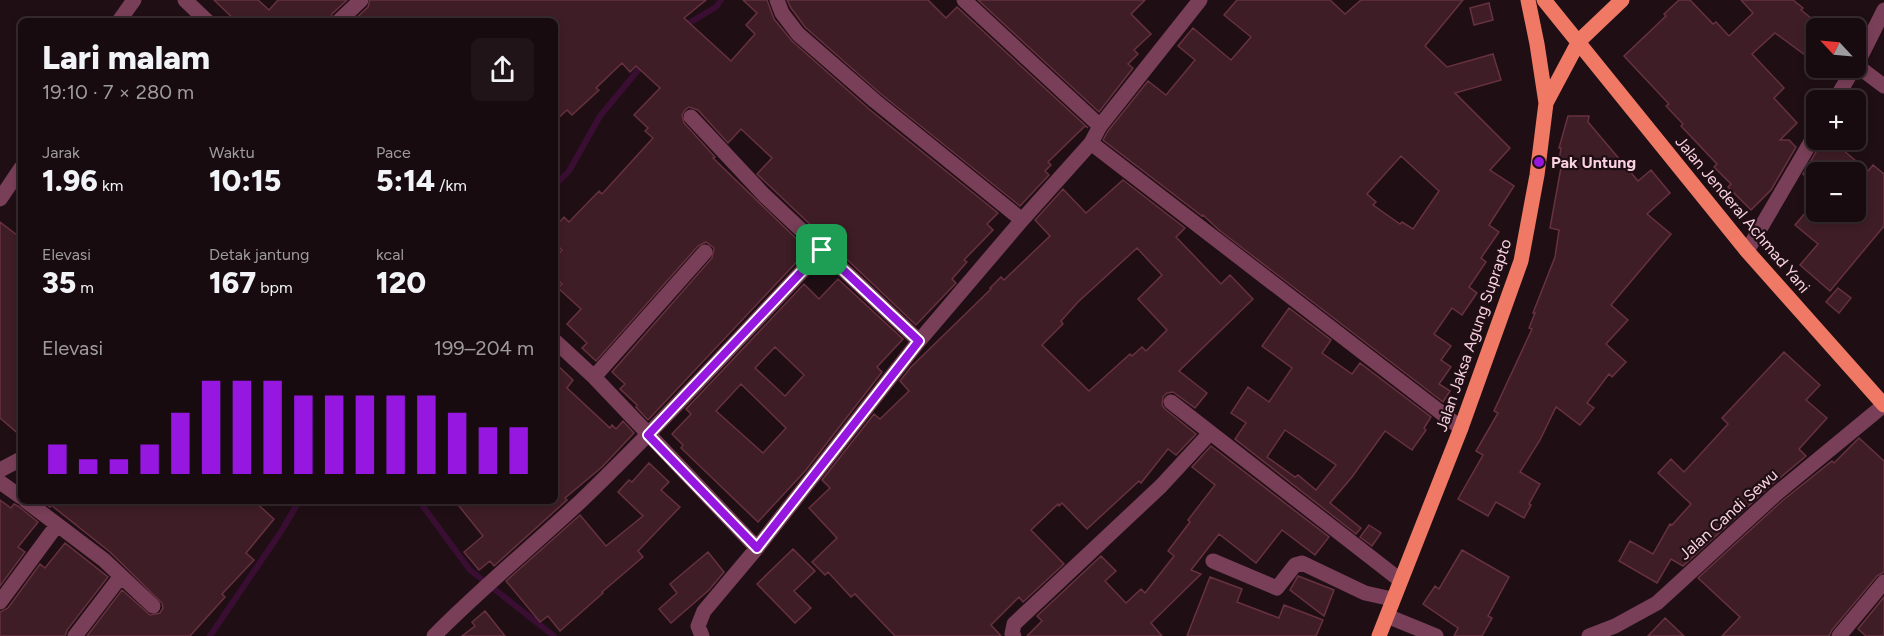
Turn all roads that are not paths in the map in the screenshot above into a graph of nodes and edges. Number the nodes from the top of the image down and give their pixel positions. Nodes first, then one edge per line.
1 (134, 0) edge
2 (185, 0) edge
3 (361, 0) edge
4 (777, 0) edge
5 (964, 0) edge
6 (1200, 0) edge
7 (1528, 0) edge
8 (1544, 0) edge
9 (1622, 0) edge
10 (1884, 10) edge
11 (121, 18) edge
12 (204, 18) edge
13 (342, 18) edge
14 (1579, 41) junction
15 (1866, 45) edge
16 (1866, 74) edge
17 (1884, 86) edge
18 (1546, 103) junction
19 (691, 117) dead end
20 (1100, 126) junction
21 (1090, 143) junction
22 (1806, 150) edge
23 (18, 172) edge
24 (0, 199) edge
25 (1022, 220) junction
26 (822, 250) junction
27 (1747, 251) junction
28 (705, 252) dead end
29 (919, 341) junction
30 (558, 344) edge
31 (594, 377) junction
32 (1171, 402) dead end
33 (1884, 405) edge
34 (1461, 428) junction
35 (1210, 433) junction
36 (648, 435) junction
37 (18, 461) edge
38 (0, 470) edge
39 (0, 482) edge
40 (18, 495) edge
41 (30, 504) edge
42 (57, 525) junction
43 (757, 548) junction
44 (1213, 561) dead end
45 (121, 576) junction
46 (1400, 580) junction
47 (1884, 582) edge
48 (1392, 599) junction
49 (0, 602) edge
50 (153, 606) dead end
51 (1388, 616) junction
52 (75, 636) edge
53 (434, 636) edge
54 (702, 636) edge
55 (1014, 636) edge
56 (1379, 636) edge
57 (1436, 636) edge
58 (1589, 636) edge
59 (1839, 636) edge

1 - 11 street
2 - 12 street
3 - 13 street
4 - 25 street
5 - 20 street
6 - 20 street
7 - 18 main road
8 - 14 main road, Jalan Jenderal Achmad Yani
9 - 14 main road, Jalan Jaksa Agung Suprapto
10 - 15 street
14 - 18 main road, Jalan Jaksa Agung Suprapto
14 - 27 main road, Jalan Jenderal Achmad Yani
16 - 17 street
18 - 34 main road, Jalan Jaksa Agung Suprapto
19 - 26 street
20 - 21 street
21 - 25 street
21 - 34 street
22 - 27 street
23 - 24 street
25 - 29 street
26 - 29 street
26 - 36 street
27 - 33 main road, Jalan Jenderal Achmad Yani
28 - 31 street
29 - 43 street
30 - 31 street
31 - 36 street
32 - 35 street
33 - 58 street, Jalan Candi Sewu
34 - 46 main road, Jalan Jaksa Agung Suprapto
35 - 46 street
35 - 55 street
36 - 43 street
36 - 53 street
37 - 38 street
39 - 40 street
41 - 42 street
42 - 45 street
42 - 49 street
43 - 54 street
44 - 48 street
45 - 50 street
45 - 52 street
46 - 48 main road, Jalan Jaksa Agung Suprapto
47 - 59 street
48 - 51 main road, Jalan Jaksa Agung Suprapto
51 - 56 main road, Jalan Jaksa Agung Suprapto
51 - 57 street

